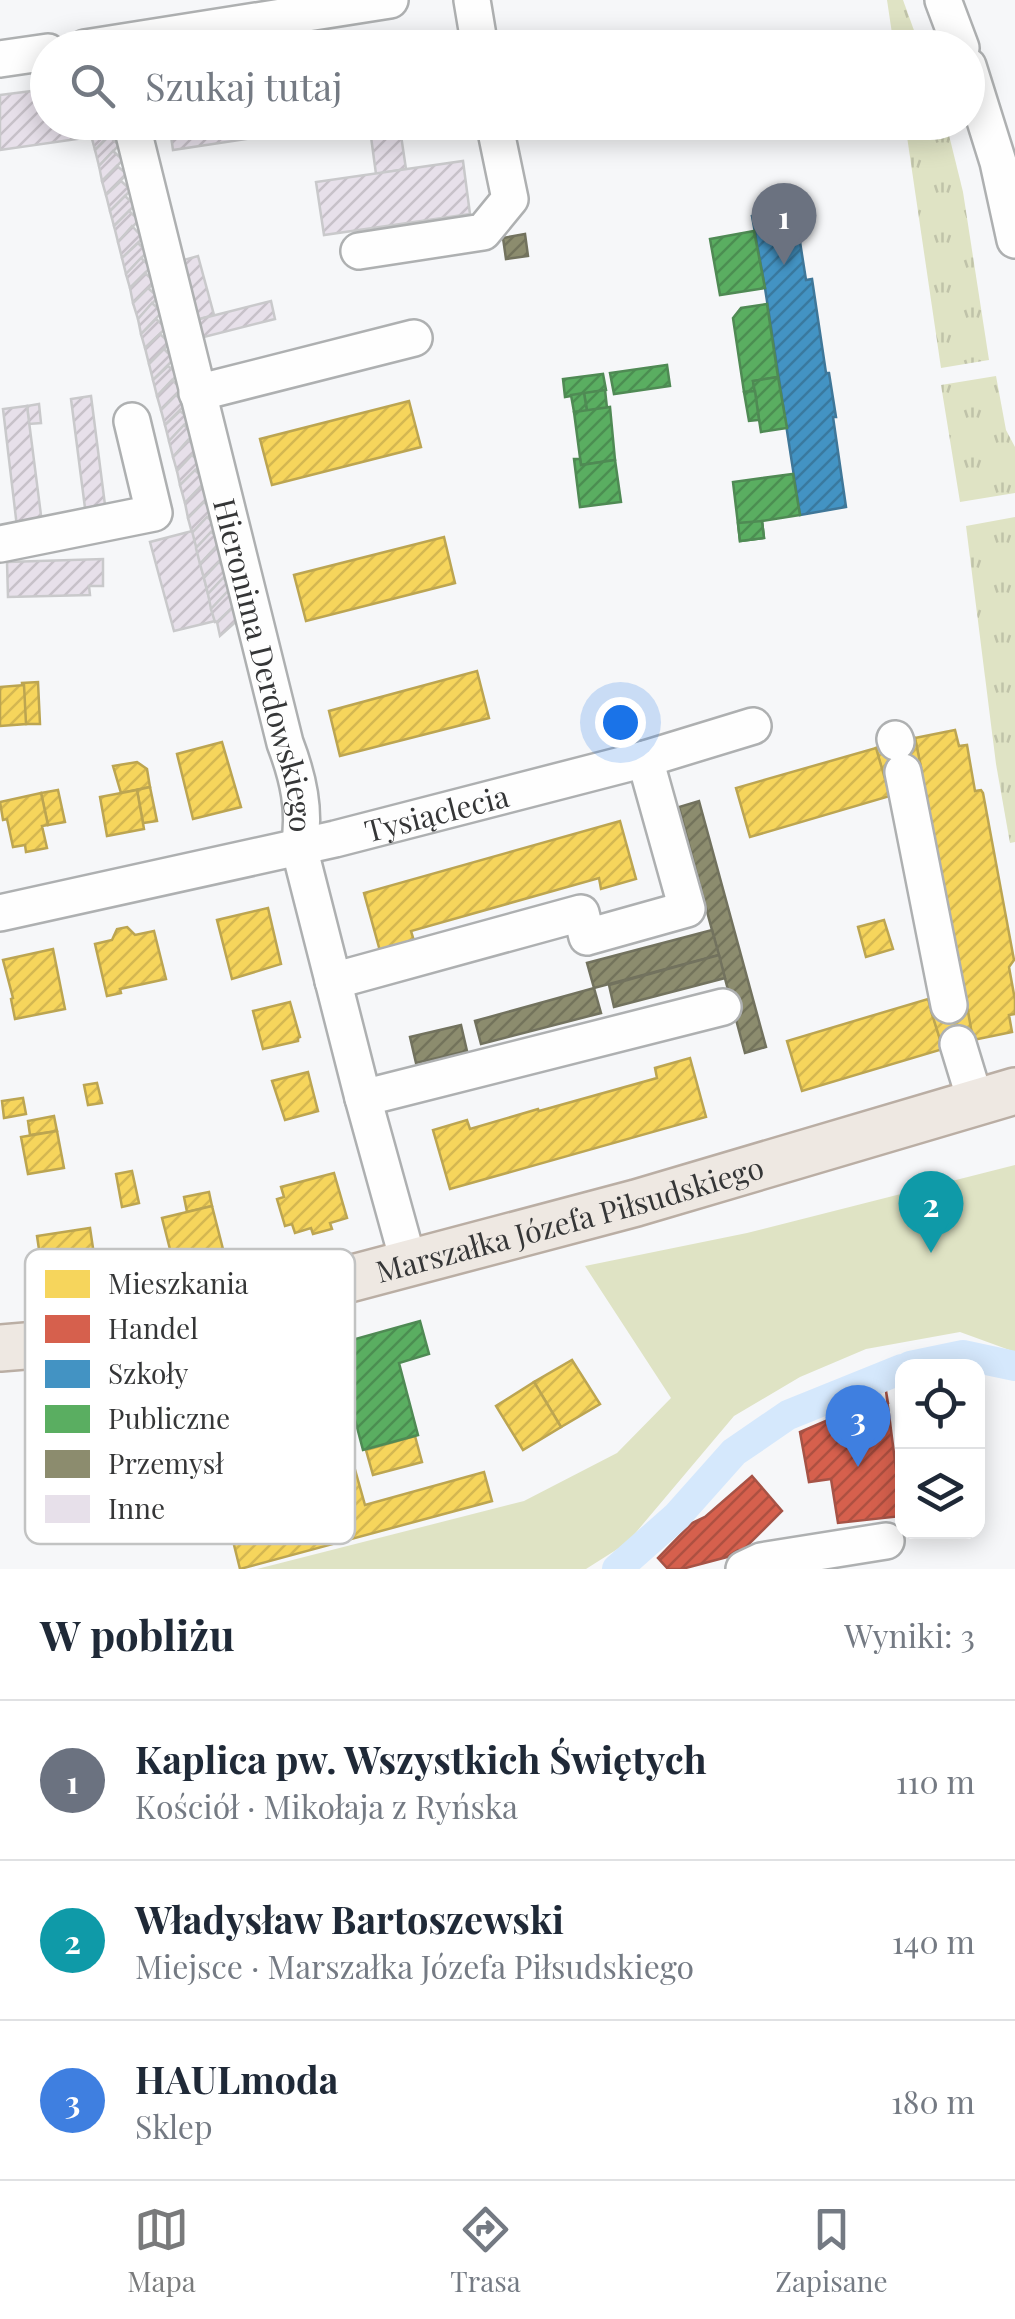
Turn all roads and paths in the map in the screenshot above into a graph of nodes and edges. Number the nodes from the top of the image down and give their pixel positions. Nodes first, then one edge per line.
1 (390, 0) edge
2 (472, 0) edge
3 (943, 0) edge
4 (203, 30) edge
5 (477, 30) edge
6 (954, 30) edge
7 (30, 55) edge
8 (0, 59) edge
9 (985, 120) edge
10 (135, 140) edge
11 (498, 140) edge
12 (1015, 240) edge
13 (359, 251) dead end
14 (414, 338) dead end
15 (198, 393) junction
16 (132, 420) dead end
17 (0, 544) edge
18 (753, 726) dead end
19 (898, 751) dead end
20 (646, 759) junction
21 (300, 847) junction
22 (0, 913) edge
23 (333, 981) junction
24 (949, 1005) dead end
25 (724, 1006) dead end
26 (958, 1044) dead end
27 (996, 1097) edge
28 (363, 1098) junction
29 (409, 1264) junction
30 (355, 1278) edge
31 (25, 1345) edge
32 (0, 1348) edge
33 (886, 1541) dead end
34 (744, 1569) edge

1 - 4 street
2 - 5 street
3 - 6 street
7 - 8 street
9 - 12 street
10 - 15 street, Hieronima Derdowskiego
11 - 13 street
14 - 15 street
15 - 21 street, Hieronima Derdowskiego
16 - 17 street
18 - 20 street, Tysiąclecia
19 - 24 street
20 - 21 street, Tysiąclecia
20 - 23 street
21 - 22 street, Tysiąclecia
21 - 23 street, Hieronima Derdowskiego
23 - 28 street, Hieronima Derdowskiego
25 - 28 street
26 - 27 street
27 - 29 main road, Marszałka Józefa Piłsudskiego
28 - 29 street, Hieronima Derdowskiego
29 - 30 main road, Marszałka Józefa Piłsudskiego
31 - 32 main road, Marszałka Józefa Piłsudskiego
33 - 34 street

